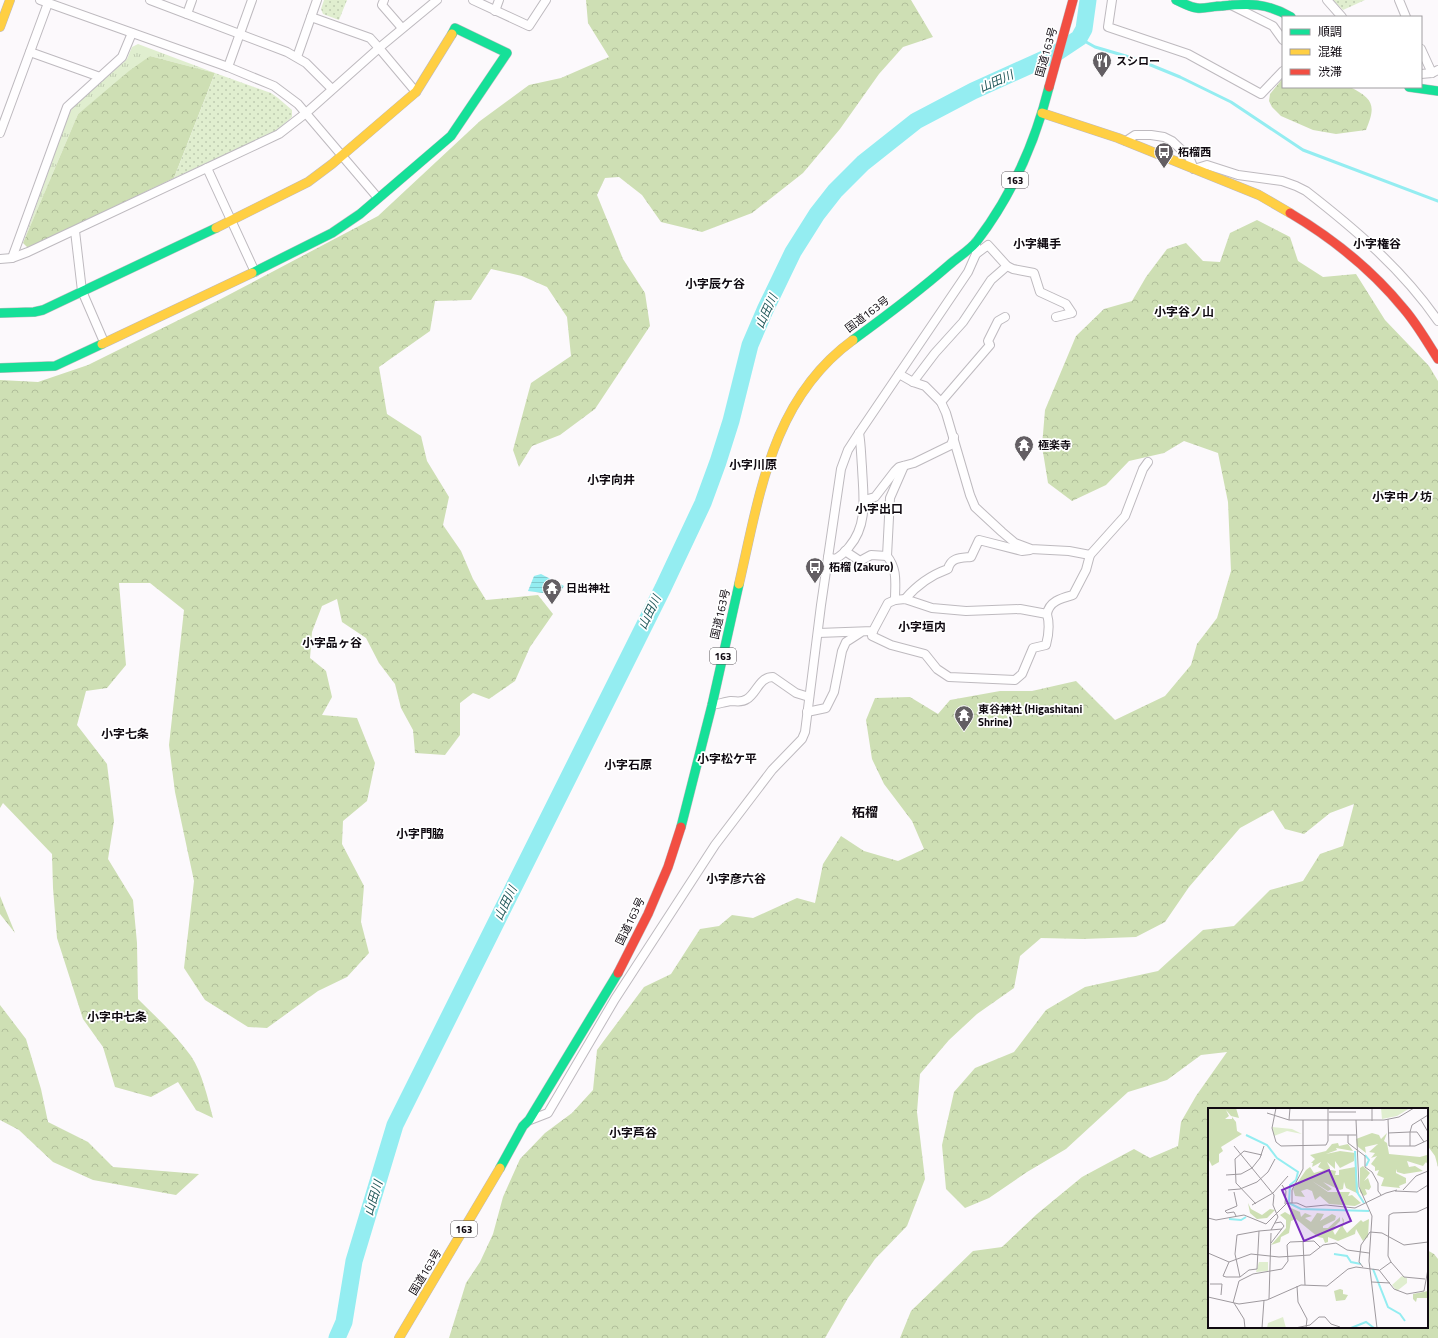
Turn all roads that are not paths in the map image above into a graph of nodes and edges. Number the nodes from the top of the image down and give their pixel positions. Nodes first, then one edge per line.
1 (10, 0) edge
2 (150, 0) edge
3 (192, 0) edge
4 (252, 0) edge
5 (317, 0) edge
6 (384, 0) edge
7 (437, 0) edge
8 (472, 0) edge
9 (499, 0) edge
10 (546, 0) edge
11 (1073, 0) edge
12 (1112, 0) edge
13 (1176, 0) edge
14 (1327, 0) edge
15 (1399, 0) edge
16 (44, 1) edge
17 (1230, 5) junction
18 (495, 11) junction
19 (186, 14) junction
20 (1290, 16) edge
21 (1341, 16) edge
22 (1406, 16) edge
23 (312, 17) junction
24 (0, 25) edge
25 (402, 28) junction
26 (132, 33) junction
27 (240, 34) junction
28 (1282, 39) edge
29 (379, 48) junction
30 (1422, 51) edge
31 (30, 52) junction
32 (297, 57) junction
33 (228, 68) junction
34 (1282, 72) edge
35 (1435, 72) edge
36 (1422, 74) edge
37 (100, 77) junction
38 (1416, 88) edge
39 (332, 89) junction
40 (1438, 91) edge
41 (416, 92) junction
42 (306, 113) junction
43 (1042, 113) junction
44 (0, 133) edge
45 (1126, 141) junction
46 (342, 156) junction
47 (207, 168) junction
48 (1194, 169) junction
49 (378, 198) junction
50 (232, 220) junction
51 (75, 231) junction
52 (976, 242) junction
53 (976, 254) junction
54 (0, 258) edge
55 (12, 258) junction
56 (1008, 266) junction
57 (255, 272) junction
58 (82, 291) junction
59 (0, 313) edge
60 (1005, 317) dead end
61 (1056, 317) dead end
62 (1438, 321) edge
63 (1423, 337) junction
64 (104, 342) junction
65 (1438, 353) edge
66 (1438, 358) edge
67 (0, 368) edge
68 (899, 374) junction
69 (913, 382) junction
70 (941, 402) junction
71 (859, 433) junction
72 (954, 437) junction
73 (1148, 462) dead end
74 (904, 466) junction
75 (864, 500) junction
76 (1031, 549) junction
77 (845, 552) junction
78 (1090, 555) junction
79 (887, 556) junction
80 (828, 557) junction
81 (905, 599) junction
82 (894, 600) junction
83 (1047, 614) junction
84 (873, 631) junction
85 (861, 632) junction
86 (818, 633) junction
87 (809, 697) junction
88 (712, 705) junction
89 (807, 712) junction
90 (529, 1120) junction
91 (399, 1338) edge

1 - 24 main road
2 - 19 street
3 - 19 street
4 - 27 street
5 - 23 street
6 - 25 street
7 - 25 street
8 - 18 street
9 - 18 street
10 - 18 street
11 - 43 main road, 国道163号 / 163
12 - 34 street
13 - 17 main road
14 - 21 street
15 - 22 street
16 - 26 street
16 - 31 street
17 - 20 main road
17 - 28 street
19 - 27 street
23 - 29 street
23 - 32 street
25 - 29 street
26 - 33 street
26 - 37 street
27 - 32 street
27 - 33 street
29 - 39 street
29 - 41 street
30 - 35 street
31 - 37 street
31 - 44 street
32 - 39 street
33 - 42 street
35 - 36 street
37 - 55 street
38 - 40 main road
39 - 42 street
41 - 46 main road
41 - 49 main road
42 - 46 street
42 - 47 street
43 - 45 main road
43 - 52 main road, 国道163号 / 163
45 - 48 main road
45 - 48 street
46 - 49 street
46 - 50 main road
47 - 50 street
47 - 51 street
48 - 62 street
48 - 63 main road
49 - 57 main road
50 - 57 street
50 - 58 main road
51 - 55 street
51 - 58 street
52 - 53 street
52 - 88 main road, 国道163号 / 163
53 - 56 street
53 - 68 street
54 - 55 street
56 - 61 street
56 - 69 street
57 - 64 main road
58 - 59 main road
58 - 64 street
60 - 70 street
63 - 65 street
63 - 66 main road
64 - 67 main road
68 - 69 street
68 - 71 street
69 - 70 street
70 - 72 street
71 - 75 street
71 - 80 street
72 - 74 street
72 - 76 street
73 - 78 street
74 - 75 street
74 - 79 street
75 - 77 street
76 - 78 street
76 - 81 street
77 - 79 street
77 - 80 street
78 - 83 street
79 - 82 street
80 - 86 street
81 - 82 street
81 - 83 street
82 - 84 street
83 - 84 street
84 - 85 street
85 - 86 street
85 - 89 street
86 - 87 street
87 - 88 street
87 - 89 street
88 - 90 main road, 国道163号 / 163
89 - 90 street
90 - 91 main road, 国道163号 / 163

